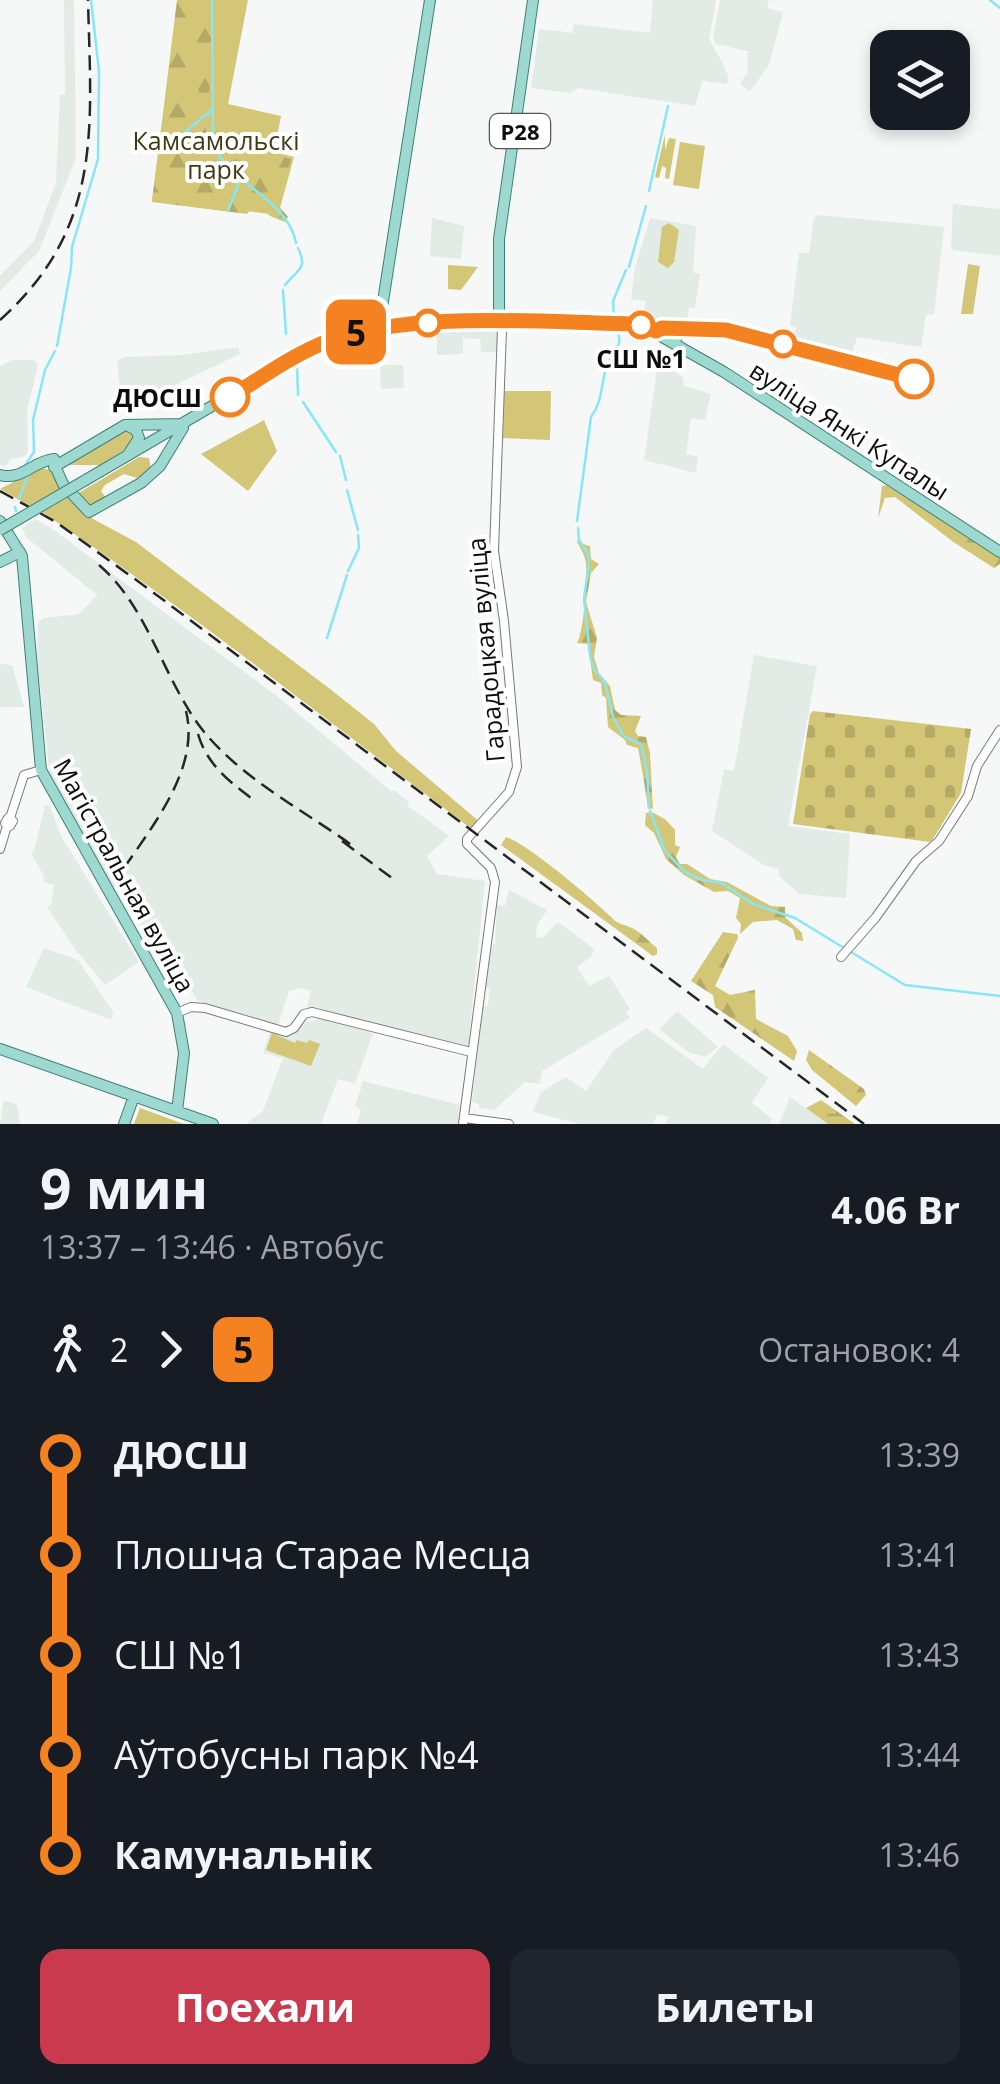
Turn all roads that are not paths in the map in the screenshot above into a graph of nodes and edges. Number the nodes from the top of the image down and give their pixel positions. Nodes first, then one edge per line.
1 (430, 0) edge
2 (536, 0) edge
3 (499, 322) junction
4 (379, 327) junction
5 (680, 328) dead end
6 (675, 343) junction
7 (187, 424) junction
8 (125, 426) junction
9 (124, 458) junction
10 (52, 464) junction
11 (152, 472) junction
12 (0, 475) edge
13 (0, 521) edge
14 (0, 530) edge
15 (20, 552) junction
16 (1000, 552) edge
17 (0, 562) edge
18 (1000, 730) edge
19 (41, 770) junction
20 (6, 820) edge
21 (0, 849) edge
22 (841, 956) dead end
23 (177, 1013) junction
24 (0, 1048) edge
25 (471, 1052) junction
26 (134, 1096) junction
27 (173, 1109) junction
28 (463, 1121) edge
29 (124, 1124) edge
30 (213, 1124) edge
31 (509, 1124) edge

1 - 4 main road
2 - 3 main road, Р28
3 - 4 main road, вуліца Янкі Купалы
3 - 6 main road, вуліца Янкі Купалы
3 - 25 street, Гарадоцкая вуліца
4 - 7 main road, вуліца Янкі Купалы
5 - 6 main road
6 - 16 main road, вуліца Янкі Купалы
7 - 8 main road
7 - 9 main road, вуліца Янкі Купалы
7 - 11 main road
8 - 9 main road
8 - 10 main road
9 - 11 main road
9 - 14 main road, вуліца Янкі Купалы, bridge
10 - 11 main road
10 - 12 main road
13 - 15 main road
15 - 17 main road
15 - 19 main road, Магістральная вуліца
18 - 22 street
19 - 20 street
19 - 23 main road, Магістральная вуліца
20 - 21 street
23 - 25 street
23 - 27 main road, Магістральная вуліца
24 - 26 main road
25 - 28 street, Гарадоцкая вуліца
26 - 27 main road
26 - 29 main road
27 - 30 main road
28 - 31 street

